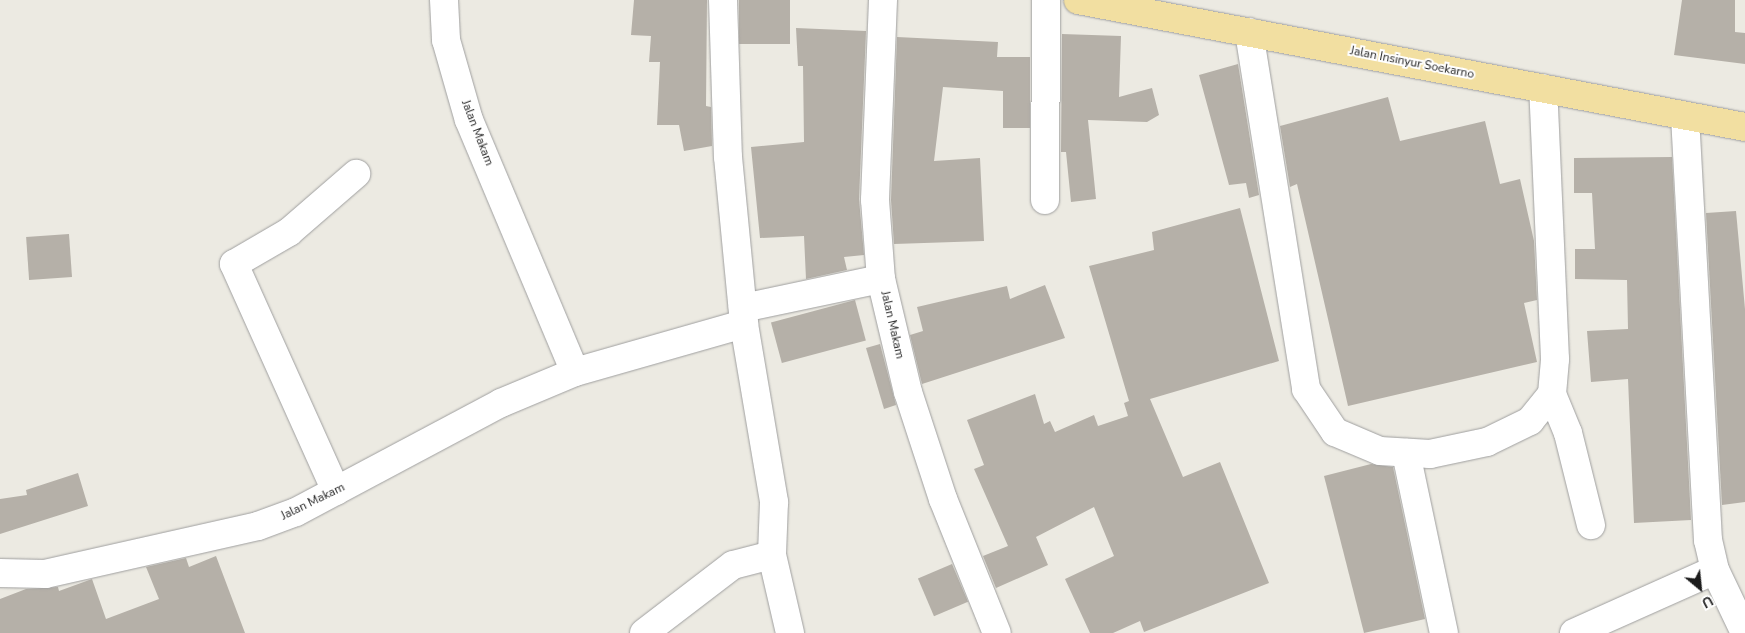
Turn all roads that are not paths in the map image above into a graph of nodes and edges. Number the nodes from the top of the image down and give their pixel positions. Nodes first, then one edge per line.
1 (444, 0) edge
2 (723, 0) edge
3 (883, 0) edge
4 (1046, 0) edge
5 (1078, 0) edge
6 (1248, 32) junction
7 (1543, 88) junction
8 (1685, 116) junction
9 (1745, 127) edge
10 (356, 174) dead end
11 (1045, 200) dead end
12 (881, 279) junction
13 (743, 316) junction
14 (576, 372) junction
15 (1552, 394) junction
16 (1406, 453) junction
17 (336, 491) junction
18 (1592, 525) dead end
19 (772, 555) junction
20 (1715, 570) junction
21 (0, 573) edge
22 (1579, 632) edge
23 (644, 633) edge
24 (790, 633) edge
25 (997, 633) edge
26 (1444, 633) edge
27 (1745, 633) edge

1 - 14 street, Jalan Makam
2 - 13 street
3 - 12 street, Jalan Makam
4 - 11 street
5 - 6 main road, Jalan Insinyur Soekarno
6 - 7 main road, Jalan Insinyur Soekarno
6 - 16 street
7 - 8 main road, Jalan Insinyur Soekarno
7 - 15 street
8 - 9 main road, Jalan Insinyur Soekarno
8 - 20 street
10 - 17 street
12 - 13 street, Jalan Makam
12 - 25 street, Jalan Makam
13 - 14 street, Jalan Makam
13 - 19 street
14 - 17 street, Jalan Makam
15 - 16 street
15 - 18 street
16 - 26 street
17 - 21 street, Jalan Makam
19 - 23 street
19 - 24 street
20 - 22 street
20 - 27 street

